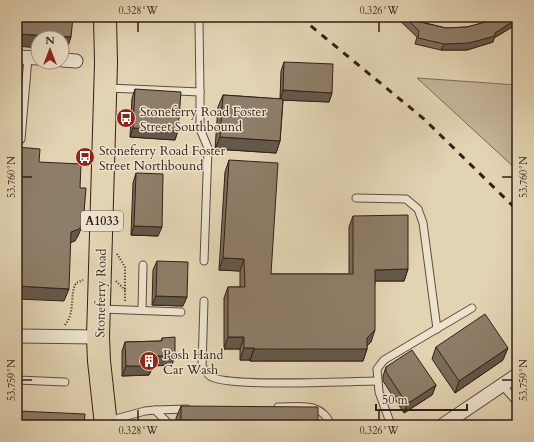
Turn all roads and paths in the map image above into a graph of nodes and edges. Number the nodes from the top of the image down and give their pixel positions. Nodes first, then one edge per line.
1 (105, 17) edge
2 (199, 22) dead end
3 (28, 58) edge
4 (70, 61) edge
5 (76, 61) dead end
6 (106, 88) junction
7 (200, 92) junction
8 (17, 143) edge
9 (356, 198) dead end
10 (116, 253) dead end
11 (204, 261) dead end
12 (143, 265) dead end
13 (100, 280) junction
14 (125, 290) junction
15 (204, 301) dead end
16 (472, 308) dead end
17 (110, 309) junction
18 (142, 310) junction
19 (181, 312) dead end
20 (63, 326) dead end
21 (437, 328) junction
22 (17, 336) edge
23 (98, 337) junction
24 (517, 375) edge
25 (17, 380) edge
26 (377, 381) junction
27 (65, 382) dead end
28 (502, 385) junction
29 (517, 402) edge
30 (270, 407) edge
31 (194, 409) edge
32 (156, 410) junction
33 (106, 423) edge
34 (166, 425) edge
35 (331, 425) edge
36 (390, 425) edge
37 (443, 425) edge

1 - 6 highway, Stoneferry Road / A1033
2 - 7 lane
3 - 8 lane
4 - 5 street
6 - 7 lane
6 - 13 highway, Stoneferry Road / A1033
7 - 11 lane
9 - 21 lane
10 - 14 path
12 - 18 lane
13 - 14 path
13 - 17 highway, Stoneferry Road / A1033
13 - 20 path
14 - 17 path
15 - 26 lane
16 - 21 lane
17 - 18 lane
17 - 23 highway, Stoneferry Road / A1033
18 - 19 lane
21 - 26 lane
22 - 23 street
23 - 33 highway, Stoneferry Road / A1033
24 - 28 street
25 - 27 lane
26 - 36 lane
28 - 29 lane
28 - 37 street
30 - 35 lane
31 - 32 lane
32 - 33 lane
32 - 34 lane

